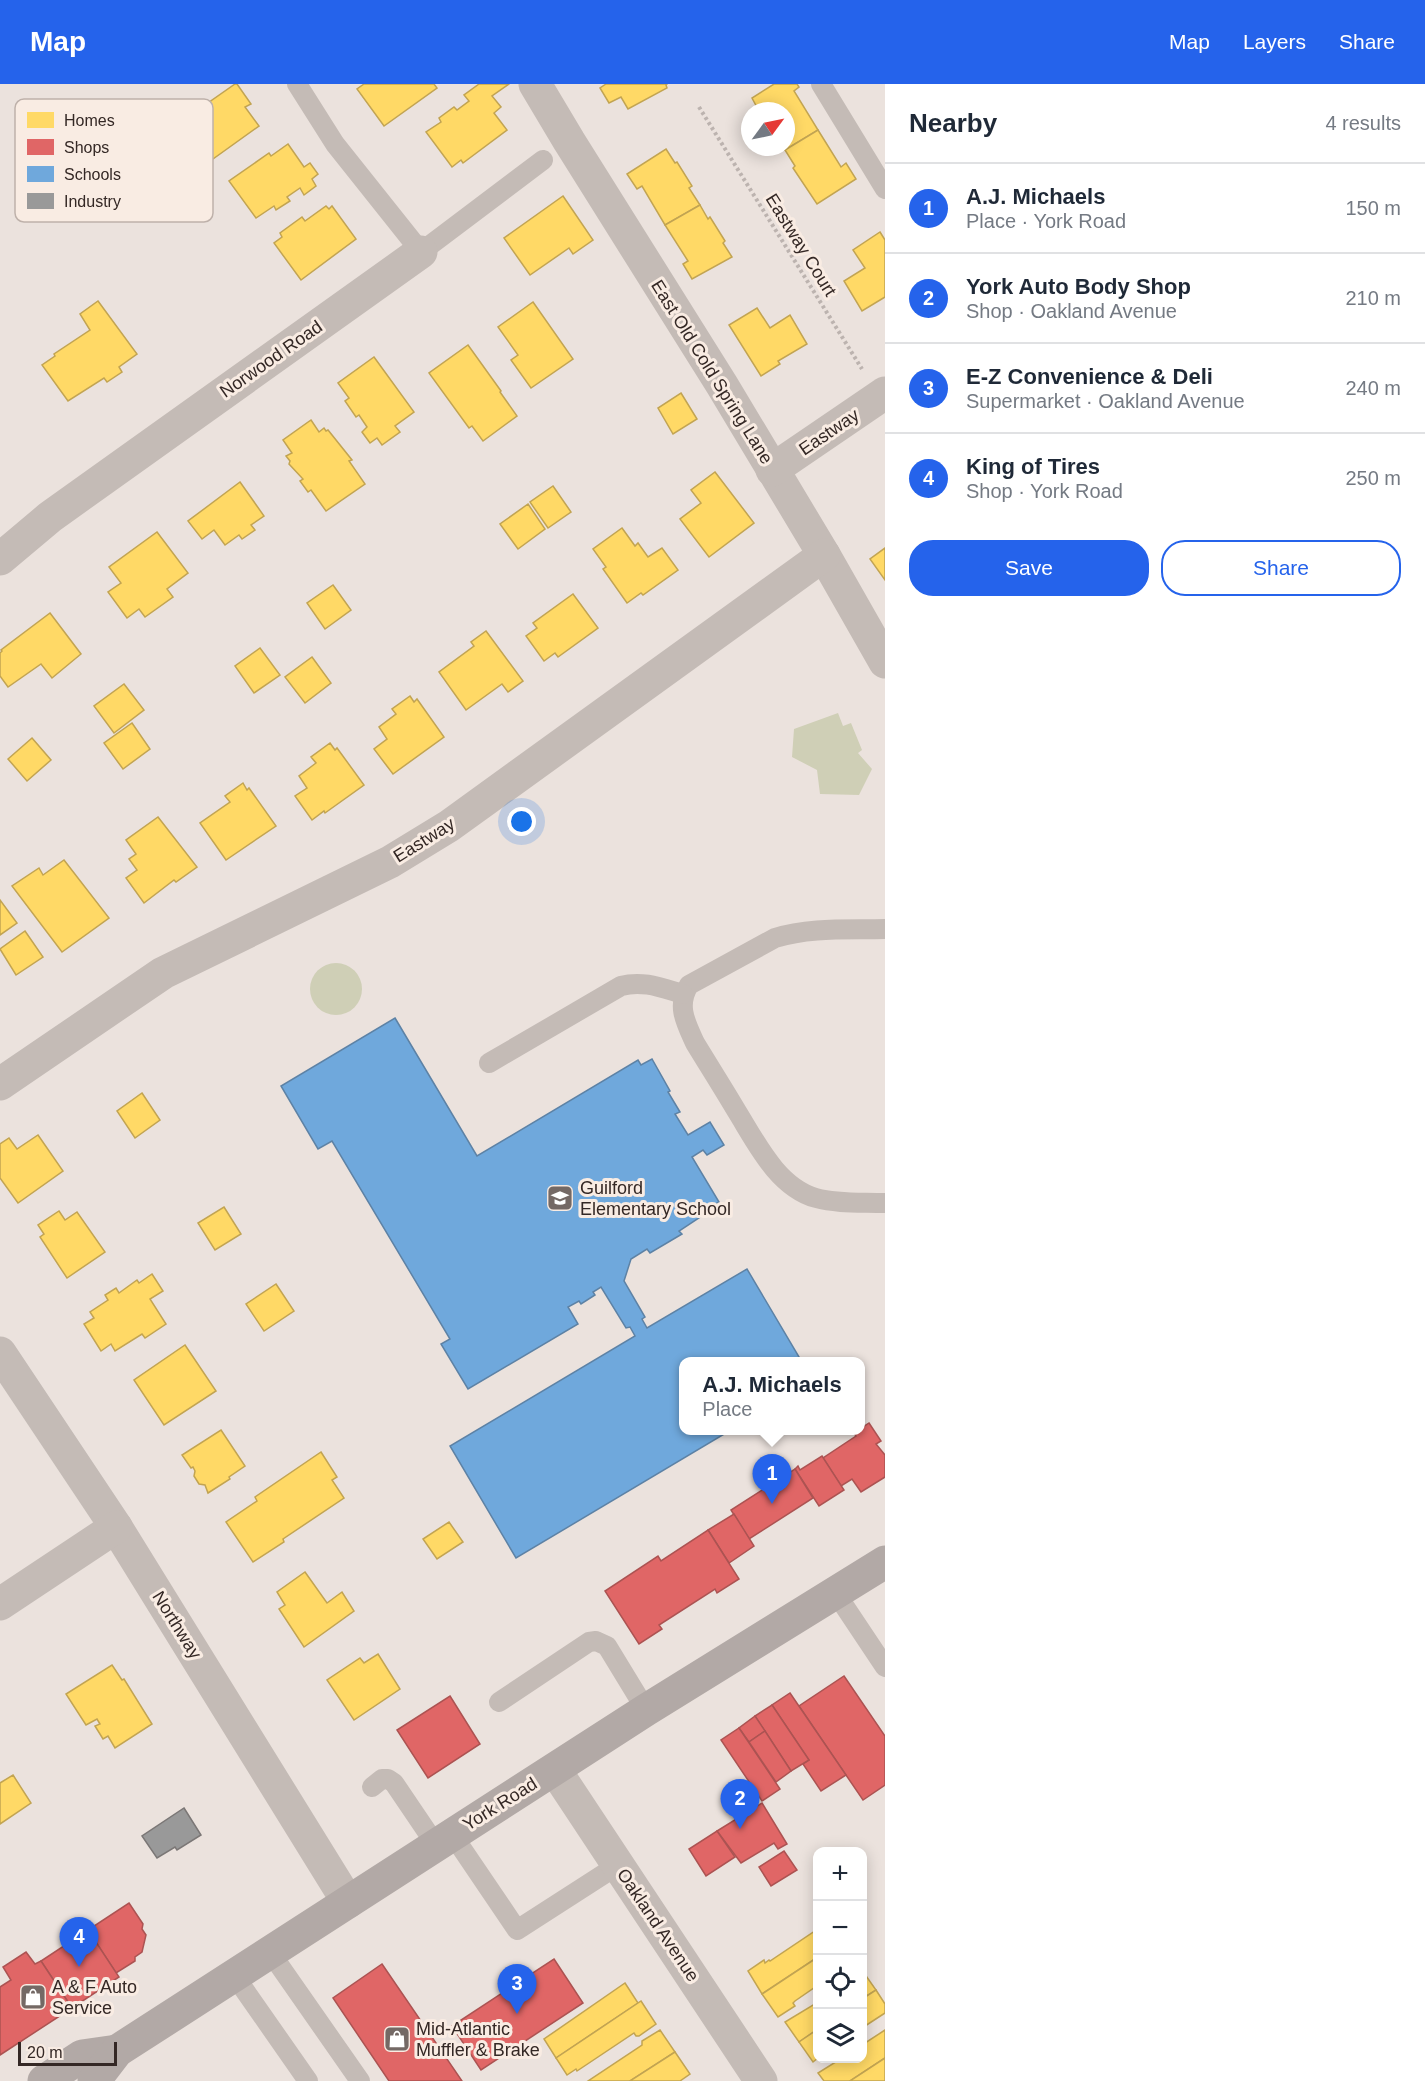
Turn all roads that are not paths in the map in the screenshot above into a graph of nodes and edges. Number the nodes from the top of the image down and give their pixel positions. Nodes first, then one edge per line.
1 (297, 84) edge
2 (535, 84) edge
3 (821, 84) edge
4 (543, 160) dead end
5 (885, 189) edge
6 (421, 252) junction
7 (882, 395) edge
8 (772, 470) junction
9 (824, 555) junction
10 (0, 559) edge
11 (885, 662) edge
12 (885, 929) edge
13 (683, 994) junction
14 (489, 1064) dead end
15 (0, 1084) edge
16 (885, 1203) edge
17 (0, 1353) edge
18 (116, 1527) junction
19 (885, 1562) edge
20 (835, 1592) junction
21 (0, 1604) edge
22 (885, 1667) edge
23 (499, 1702) dead end
24 (646, 1710) junction
25 (555, 1770) junction
26 (372, 1787) dead end
27 (444, 1840) junction
28 (618, 1865) junction
29 (348, 1902) junction
30 (270, 1952) junction
31 (234, 1975) junction
32 (117, 2051) junction
33 (44, 2081) edge
34 (94, 2081) edge
35 (308, 2081) edge
36 (360, 2081) edge
37 (761, 2081) edge

1 - 6 lane
2 - 8 street, East Old Cold Spring Lane
3 - 5 lane
4 - 6 lane, Norwood Road
6 - 10 street, Norwood Road
7 - 8 street, Eastway
8 - 9 street, East Old Cold Spring Lane
9 - 11 street, East Old Cold Spring Lane
9 - 15 street, Eastway
12 - 13 lane
13 - 14 lane
13 - 16 lane
17 - 18 street, Northway
18 - 21 street
18 - 29 street, Northway
19 - 20 main road, York Road
20 - 22 lane
20 - 24 main road, York Road
23 - 24 lane
24 - 25 main road, York Road
25 - 27 main road, York Road
25 - 28 street, Oakland Avenue
26 - 27 lane
27 - 28 lane
27 - 29 main road, York Road
28 - 37 street, Oakland Avenue
29 - 30 main road, York Road
30 - 31 main road, York Road
30 - 36 lane
31 - 32 main road, York Road
31 - 35 lane
32 - 33 main road, York Road
32 - 34 main road, York Road

